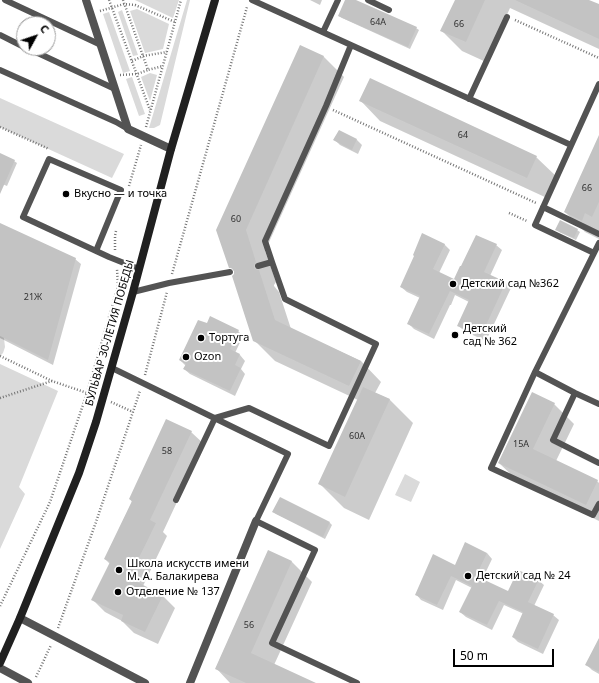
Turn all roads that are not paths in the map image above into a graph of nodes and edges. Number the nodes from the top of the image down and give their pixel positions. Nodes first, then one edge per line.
1 (5, 0) edge
2 (86, 0) edge
3 (215, 0) edge
4 (250, 0) edge
5 (338, 0) edge
6 (368, 0) edge
7 (389, 10) dead end
8 (507, 17) road end
9 (323, 32) junction
10 (0, 36) edge
11 (16, 43) edge
12 (100, 45) junction
13 (351, 45) junction
14 (44, 56) edge
15 (0, 70) edge
16 (599, 84) edge
17 (115, 89) junction
18 (469, 98) junction
19 (128, 129) junction
20 (571, 145) junction
21 (171, 149) junction
22 (543, 207) junction
23 (599, 234) edge
24 (599, 243) edge
25 (96, 251) junction
26 (594, 253) junction
27 (272, 262) junction
28 (258, 266) dead end
29 (139, 269) junction
30 (230, 272) dead end
31 (133, 292) junction
32 (112, 368) junction
33 (535, 372) junction
34 (575, 393) junction
35 (599, 404) edge
36 (215, 418) junction
37 (599, 463) edge
38 (176, 500) dead end
39 (599, 504) edge
40 (256, 520) junction
41 (20, 618) junction
42 (0, 663) edge
43 (0, 668) edge
44 (28, 683) edge
45 (145, 683) edge
46 (190, 683) edge
47 (357, 683) edge

1 - 12 lane
2 - 12 street
3 - 21 main road, БУЛЬВАР 30-ЛЕТИЯ ПОБЕДЫ
4 - 9 lane
5 - 9 lane
6 - 7 lane
8 - 18 lane
9 - 13 lane
10 - 11 lane
12 - 17 street
13 - 18 lane
13 - 27 lane
14 - 17 lane
15 - 19 lane
16 - 20 lane
17 - 19 street
18 - 20 lane
19 - 21 street
20 - 22 lane
21 - 29 main road, БУЛЬВАР 30-ЛЕТИЯ ПОБЕДЫ
22 - 23 lane
22 - 26 lane
24 - 26 lane
25 - 25 lane
25 - 29 lane
26 - 33 lane
27 - 28 lane
27 - 36 lane
29 - 31 main road, БУЛЬВАР 30-ЛЕТИЯ ПОБЕДЫ
30 - 31 lane
31 - 32 main road, БУЛЬВАР 30-ЛЕТИЯ ПОБЕДЫ
32 - 36 lane
32 - 41 main road, БУЛЬВАР 30-ЛЕТИЯ ПОБЕДЫ
33 - 34 lane
33 - 39 lane
34 - 35 lane
34 - 37 lane
36 - 38 lane
36 - 40 lane
40 - 46 street
40 - 47 lane
41 - 42 main road, БУЛЬВАР 30-ЛЕТИЯ ПОБЕДЫ
41 - 45 street
43 - 44 street

